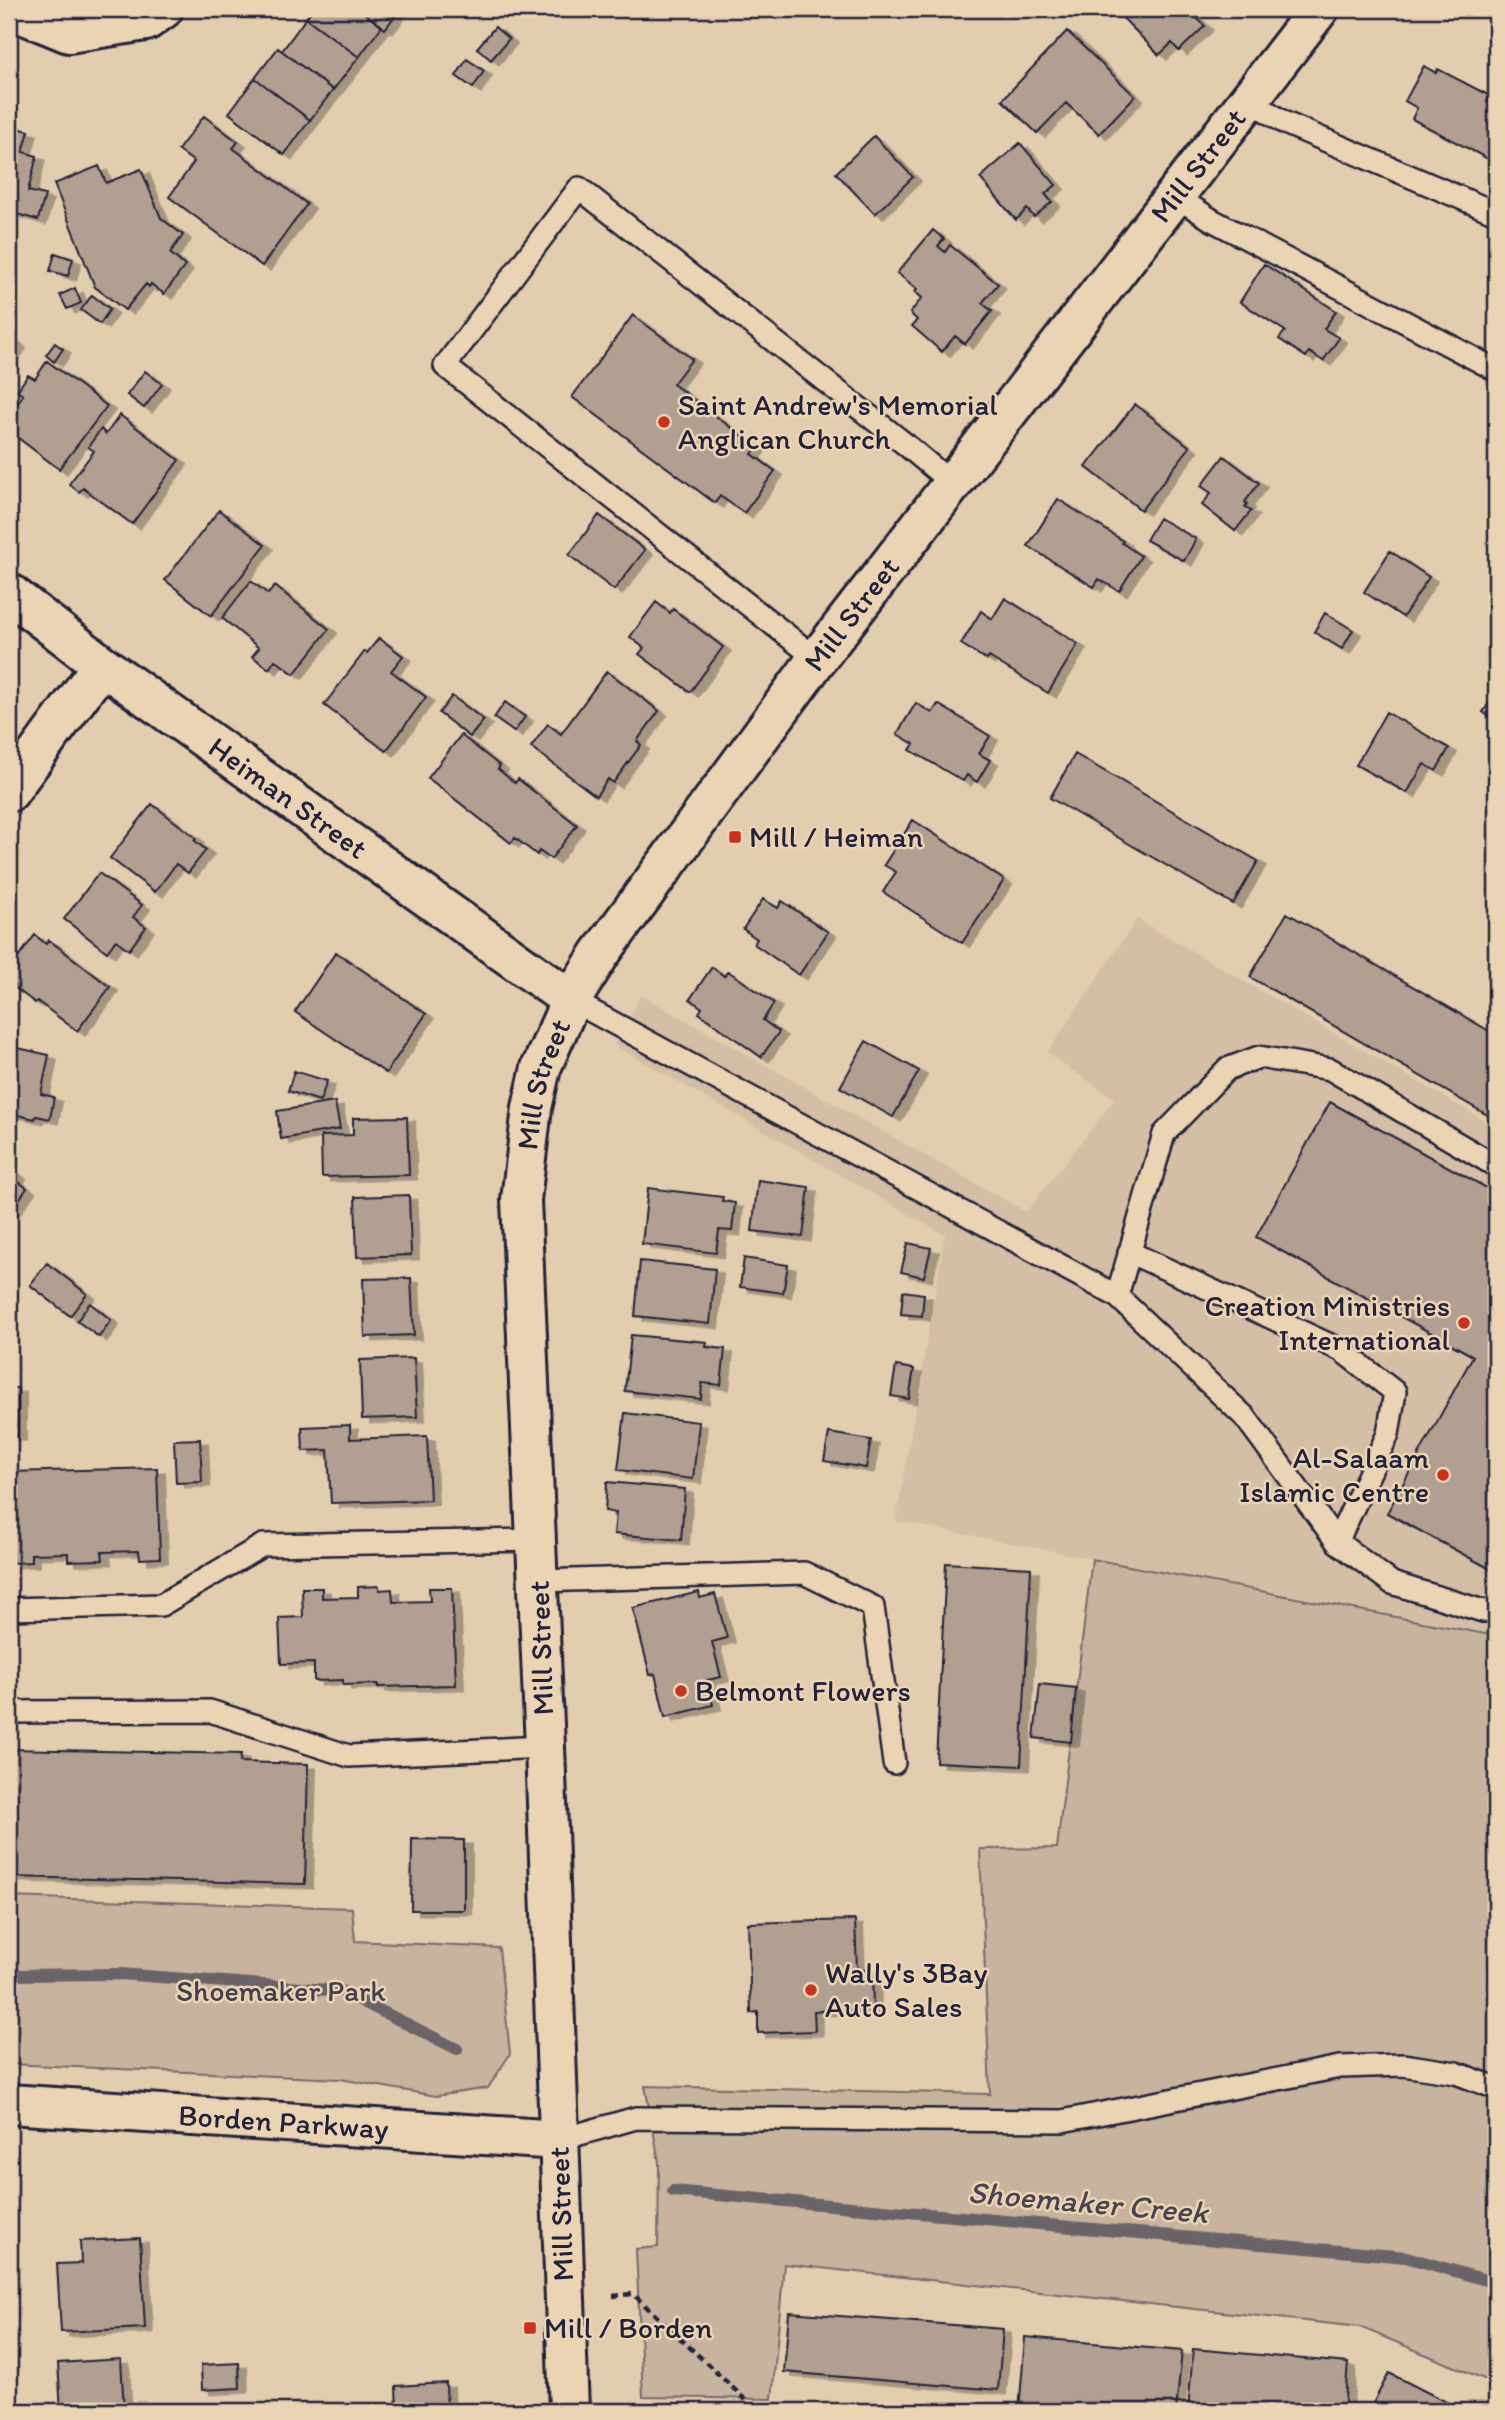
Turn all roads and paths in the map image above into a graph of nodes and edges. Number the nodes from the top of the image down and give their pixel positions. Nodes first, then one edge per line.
1 (10, 9) edge
2 (163, 9) edge
3 (1319, 9) edge
4 (1249, 100) junction
5 (1175, 196) junction
6 (1496, 213) edge
7 (1496, 370) edge
8 (954, 485) junction
9 (9, 593) edge
10 (817, 659) junction
11 (102, 665) junction
12 (9, 792) edge
13 (572, 1000) junction
14 (1496, 1166) edge
15 (1129, 1252) junction
16 (1116, 1296) junction
17 (536, 1539) junction
18 (1337, 1542) junction
19 (538, 1581) junction
20 (9, 1609) edge
21 (1496, 1610) edge
22 (9, 1712) edge
23 (545, 1747) junction
24 (894, 1763) dead end
25 (1496, 2088) edge
26 (9, 2104) edge
27 (559, 2140) junction
28 (613, 2296) dead end
29 (750, 2404) dead end
30 (569, 2411) edge

1 - 2 street
3 - 4 street, Mill Street
4 - 5 street, Mill Street
4 - 6 lane
5 - 7 lane
5 - 8 street, Mill Street
8 - 10 street, Mill Street
8 - 10 lane
9 - 11 street, Heiman Street
10 - 13 street, Mill Street
11 - 12 street
11 - 13 street, Heiman Street
13 - 16 lane
13 - 17 street, Mill Street
14 - 15 lane
15 - 16 lane
15 - 18 lane
16 - 18 lane
17 - 19 street, Mill Street
17 - 20 lane
18 - 21 lane
19 - 23 street, Mill Street
19 - 24 lane
22 - 23 lane
23 - 27 street, Mill Street
25 - 27 lane
26 - 27 street, Borden Parkway
27 - 30 street, Mill Street
28 - 29 path

